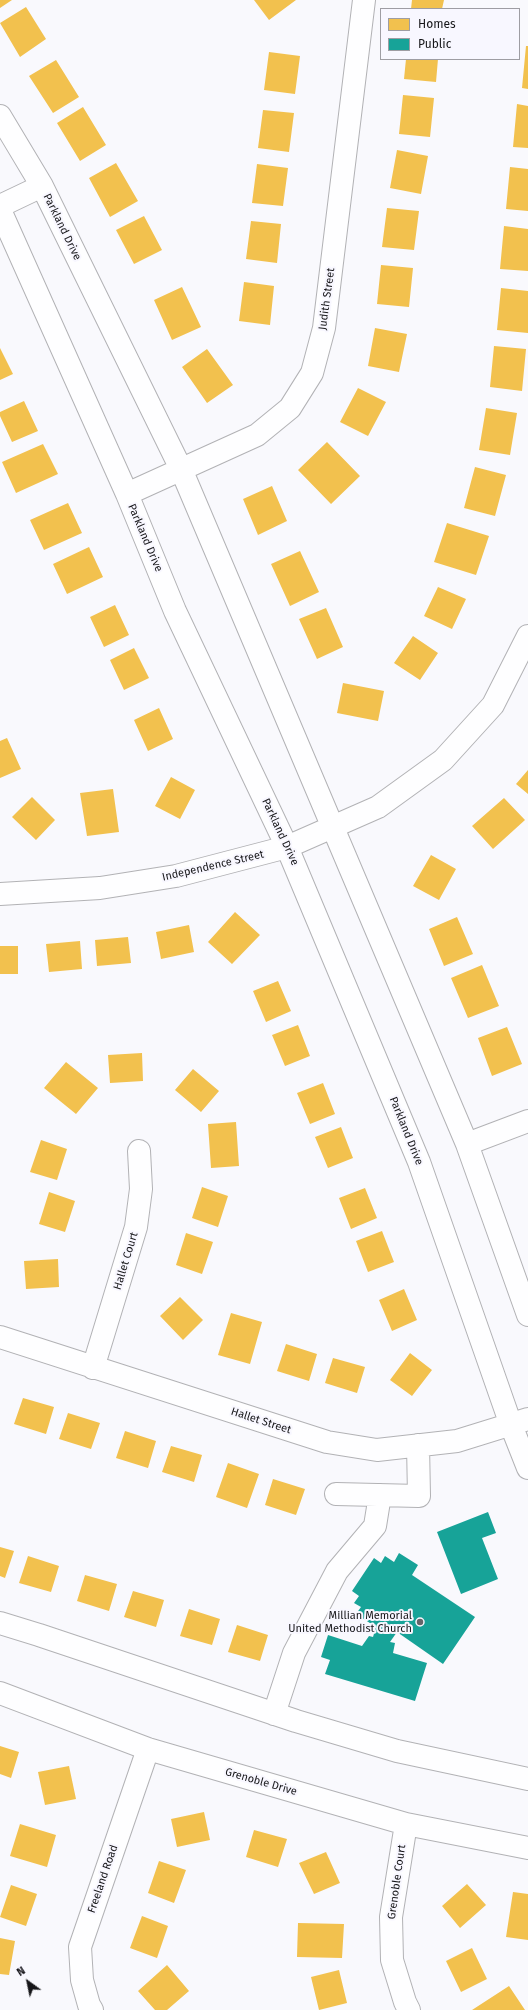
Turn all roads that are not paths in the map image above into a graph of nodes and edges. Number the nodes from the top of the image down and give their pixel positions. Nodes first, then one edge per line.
1 (364, 0) edge
2 (0, 116) edge
3 (42, 186) junction
4 (0, 206) edge
5 (0, 210) edge
6 (181, 469) junction
7 (127, 494) junction
8 (528, 636) edge
9 (334, 827) junction
10 (287, 847) junction
11 (0, 894) edge
12 (528, 1121) edge
13 (467, 1144) junction
14 (139, 1151) dead end
15 (528, 1315) edge
16 (0, 1337) edge
17 (93, 1368) junction
18 (520, 1422) edge
19 (418, 1445) junction
20 (528, 1468) edge
21 (336, 1494) dead end
22 (380, 1495) junction
23 (0, 1623) edge
24 (0, 1694) edge
25 (274, 1714) junction
26 (148, 1749) junction
27 (528, 1779) edge
28 (406, 1824) junction
29 (528, 1848) edge
30 (92, 2010) edge
31 (409, 2010) edge

1 - 6 street, Judith Street
2 - 3 street, Parkland Drive
3 - 4 street
3 - 6 street, Parkland Drive
5 - 7 street, Parkland Drive
6 - 7 street, Judith Street
6 - 9 street, Parkland Drive
7 - 10 street, Parkland Drive
8 - 9 street, Independence Street
9 - 10 street, Independence Street
9 - 13 street, Parkland Drive
10 - 11 street, Independence Street
10 - 18 street, Parkland Drive
12 - 13 street
13 - 15 street, Parkland Drive
14 - 17 street, Hallet Court
16 - 17 street, Hallet Street
17 - 19 street, Hallet Street
18 - 19 street, Hallet Street
18 - 20 street, Parkland Drive
19 - 22 street
21 - 22 street
22 - 25 street
23 - 25 street
24 - 26 street, Grenoble Drive
25 - 27 street
26 - 28 street, Grenoble Drive
26 - 30 street, Freeland Road
28 - 29 street, Grenoble Drive
28 - 31 street, Grenoble Court

